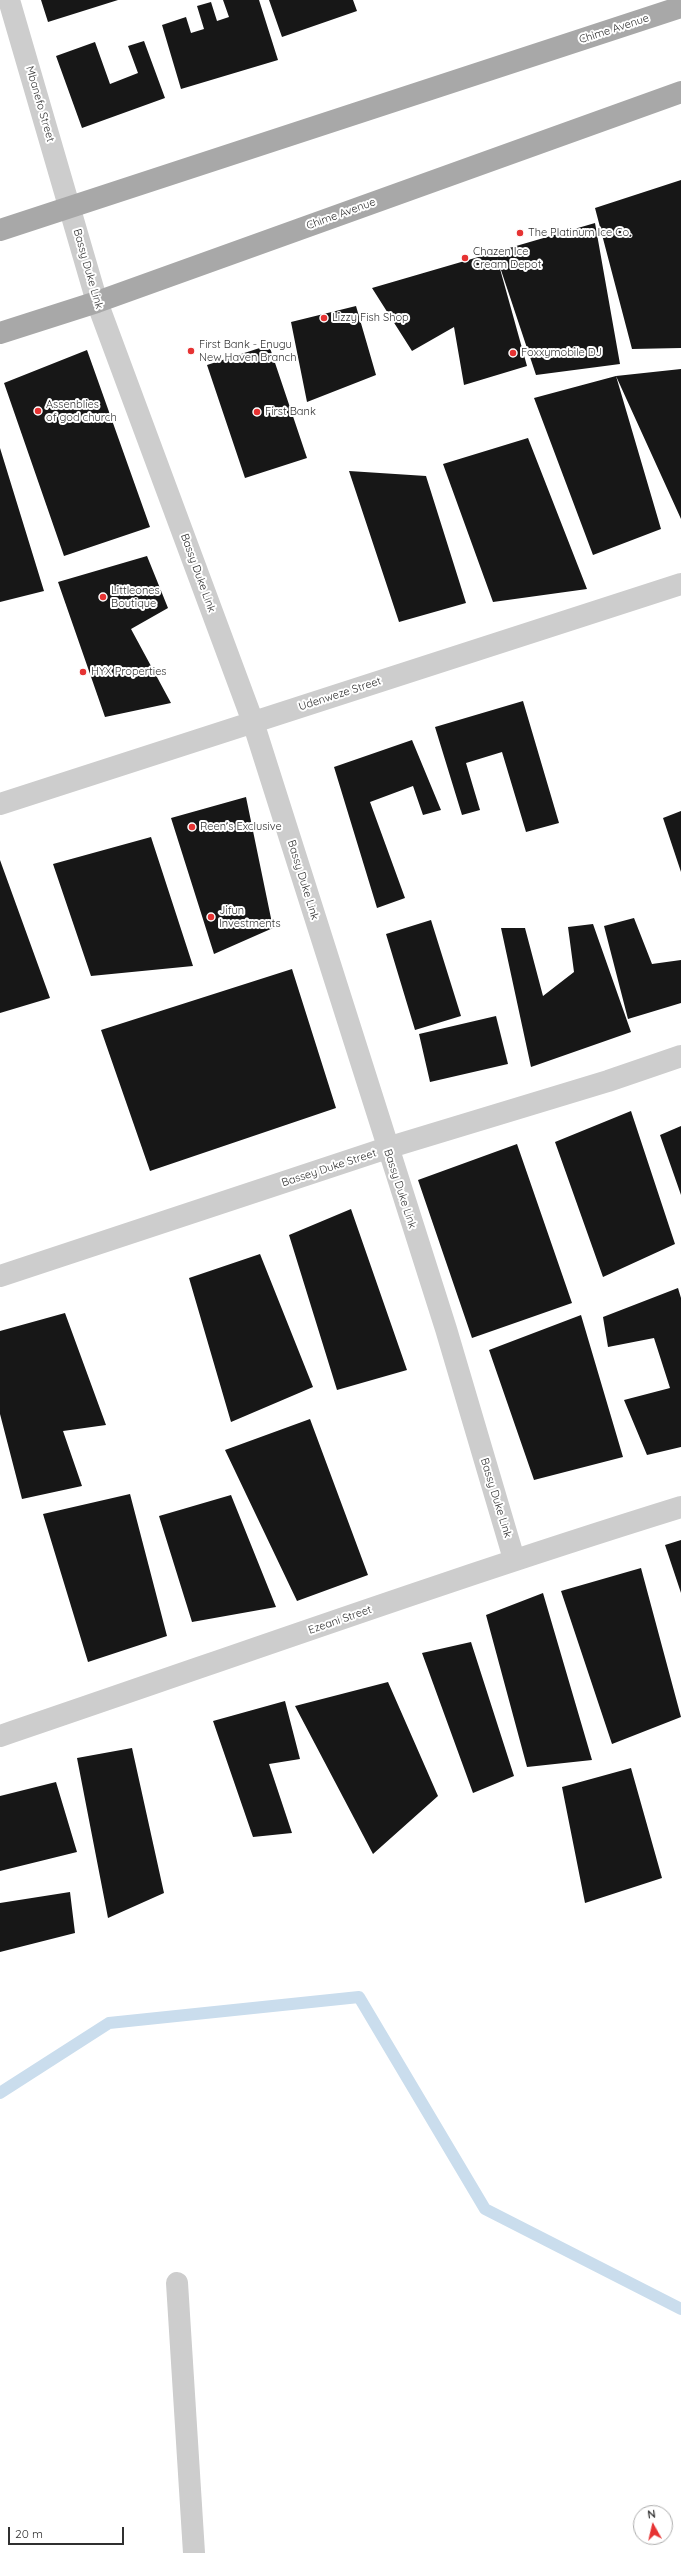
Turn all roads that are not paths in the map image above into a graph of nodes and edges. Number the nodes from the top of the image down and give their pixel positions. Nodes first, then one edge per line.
1 (9, 0) edge
2 (681, 7) edge
3 (681, 92) edge
4 (71, 208) junction
5 (0, 230) edge
6 (97, 302) junction
7 (0, 333) edge
8 (681, 584) edge
9 (253, 722) junction
10 (0, 804) edge
11 (681, 1056) edge
12 (387, 1148) junction
13 (0, 1276) edge
14 (681, 1507) edge
15 (514, 1559) junction
16 (0, 1736) edge
17 (177, 2283) dead end
18 (194, 2553) edge

1 - 4 street, Mbanefo Street
2 - 4 main road, Chime Avenue
3 - 6 main road, Chime Avenue
4 - 5 main road, Chime Avenue
4 - 6 street, Bassy Duke Link
6 - 7 main road, Chime Avenue
6 - 9 street, Bassy Duke Link
8 - 9 street, Udenweze Street
9 - 10 street, Udenweze Street
9 - 12 street, Bassy Duke Link
11 - 12 street, Bassey Duke Street
12 - 13 street, Bassey Duke Street
12 - 15 street, Bassy Duke Link
14 - 15 street, Ezeani Street
15 - 16 street, Ezeani Street
17 - 18 street

